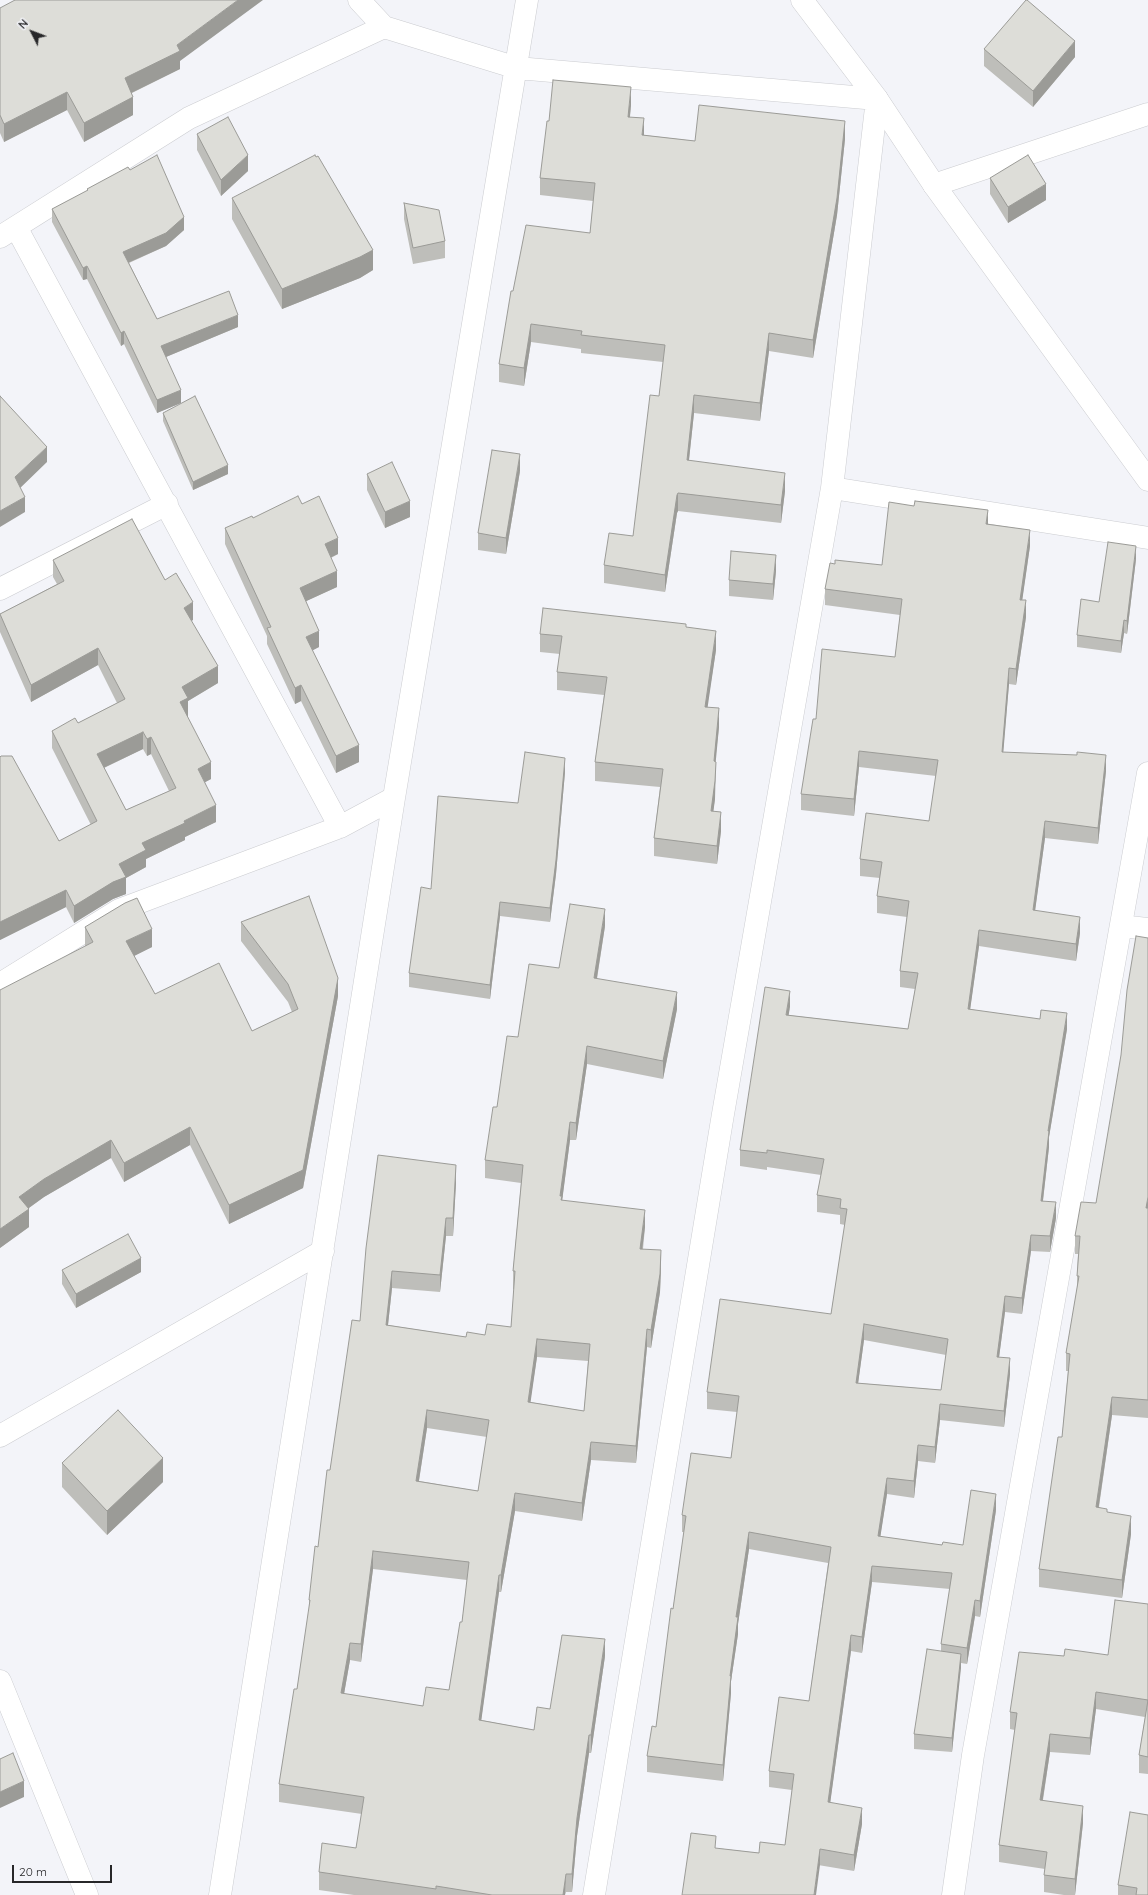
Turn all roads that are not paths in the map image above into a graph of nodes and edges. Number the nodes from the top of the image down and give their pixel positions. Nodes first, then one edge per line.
1 (359, 0) edge
2 (527, 0) edge
3 (802, 0) edge
4 (384, 27) junction
5 (517, 68) junction
6 (877, 99) junction
7 (1148, 114) edge
8 (934, 185) junction
9 (8, 232) edge
10 (1147, 475) edge
11 (832, 488) junction
12 (167, 504) junction
13 (1148, 538) edge
14 (0, 589) edge
15 (1148, 773) edge
16 (394, 798) junction
17 (340, 827) junction
18 (1121, 926) junction
19 (1148, 929) edge
20 (0, 984) edge
21 (323, 1251) junction
22 (0, 1436) edge
23 (0, 1681) edge
24 (87, 1895) edge
25 (220, 1895) edge
26 (594, 1895) edge
27 (953, 1895) edge

1 - 4 street
2 - 5 street
3 - 6 street
4 - 5 street
4 - 9 street
5 - 6 street
5 - 16 street
6 - 8 street
6 - 11 street
7 - 8 street
8 - 10 street
9 - 12 street
11 - 13 street
11 - 26 street
12 - 14 street
12 - 17 street
15 - 18 street
16 - 17 street
16 - 21 street
17 - 20 street
18 - 19 street
18 - 27 street
21 - 22 street
21 - 25 street
23 - 24 street

